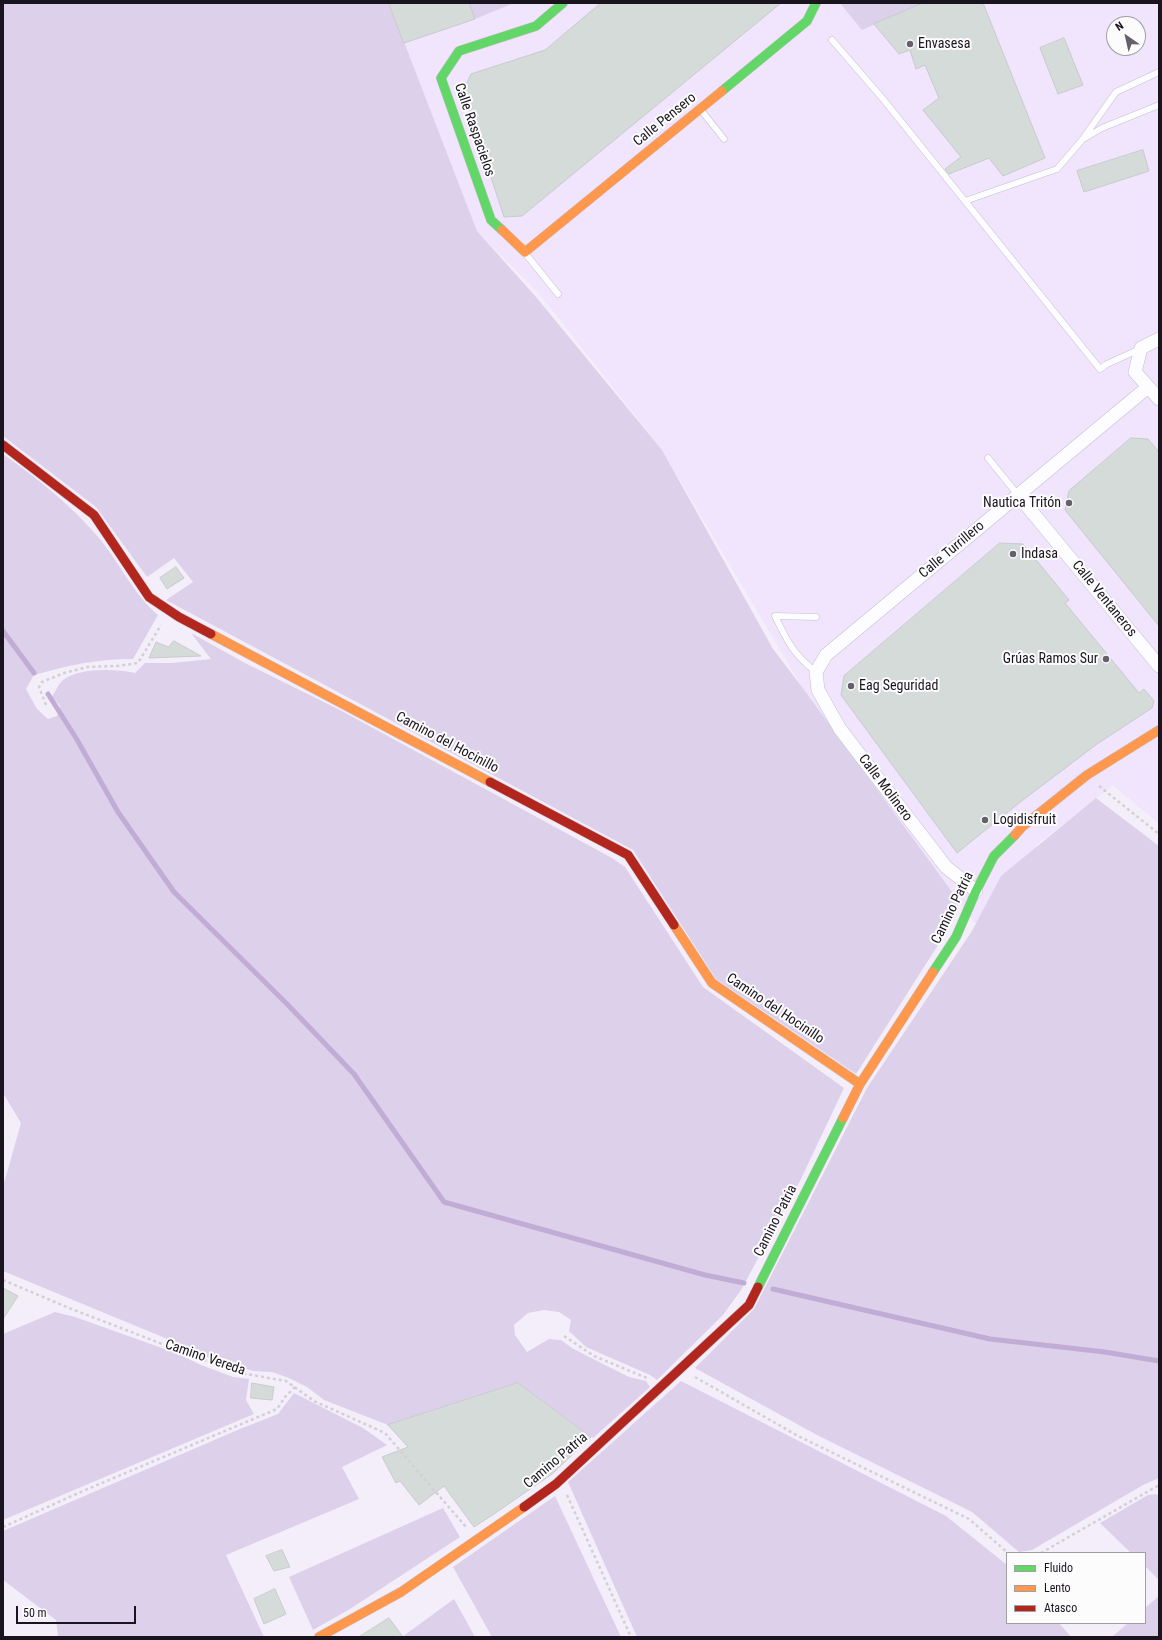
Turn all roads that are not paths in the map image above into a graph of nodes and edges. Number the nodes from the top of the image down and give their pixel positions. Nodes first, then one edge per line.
1 (563, 3) edge
2 (816, 3) edge
3 (832, 40) dead end
4 (1159, 72) edge
5 (1159, 105) edge
6 (700, 109) junction
7 (724, 139) dead end
8 (1082, 140) junction
9 (965, 201) junction
10 (525, 252) junction
11 (558, 294) dead end
12 (1159, 339) edge
13 (1141, 348) junction
14 (1148, 387) junction
15 (1159, 399) edge
16 (3, 446) edge
17 (988, 458) dead end
18 (1018, 495) junction
19 (816, 618) dead end
20 (1159, 666) edge
21 (816, 672) junction
22 (1159, 730) edge
23 (976, 891) junction
24 (860, 1084) junction
25 (319, 1637) edge

1 - 10 street, Calle Raspacielos
2 - 6 street, Calle Pensero
3 - 9 lane
4 - 8 lane
5 - 8 lane
6 - 7 lane
6 - 10 street, Calle Pensero
8 - 9 lane
9 - 13 lane
10 - 11 lane
12 - 13 street
13 - 14 street
14 - 15 street
14 - 18 street, Calle Turrillero
16 - 24 street, Camino del Hocinillo
17 - 18 lane
18 - 20 street, Calle Ventaneros
18 - 21 street, Calle Turrillero
19 - 21 lane
21 - 23 street, Calle Molinero
22 - 23 street, Camino Patria
23 - 24 street, Camino Patria
24 - 25 street, Camino Patria

